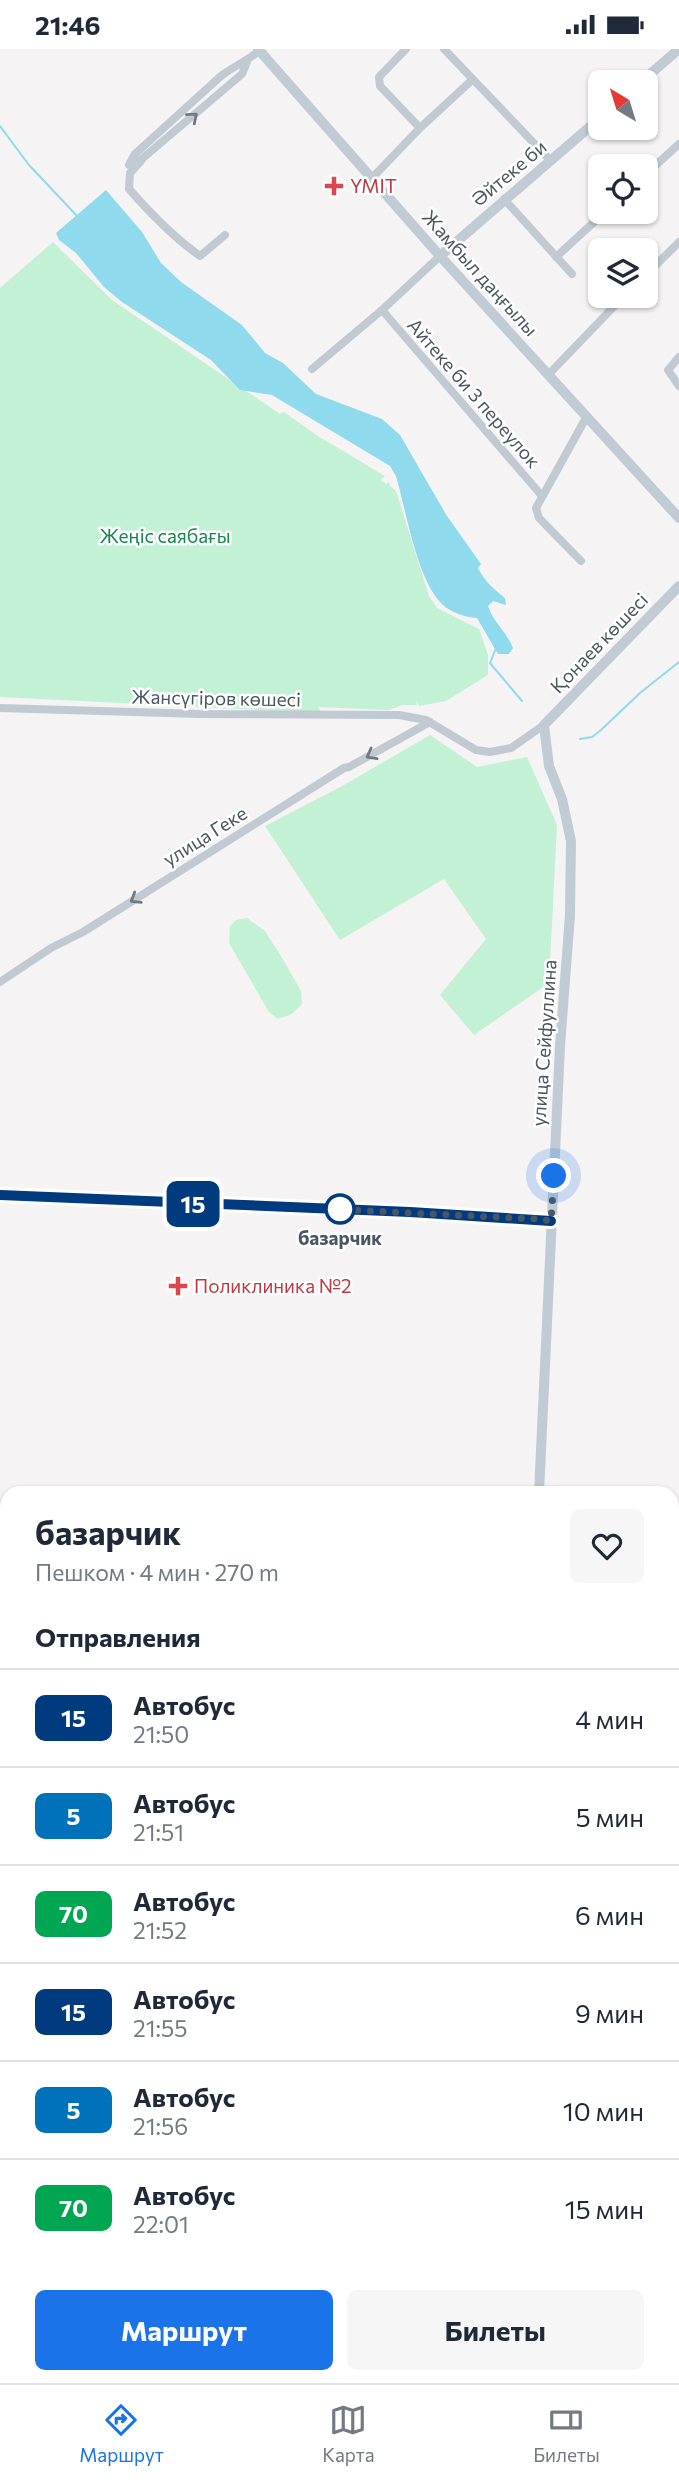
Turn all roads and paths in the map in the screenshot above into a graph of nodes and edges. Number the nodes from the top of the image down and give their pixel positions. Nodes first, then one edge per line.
1 (406, 49) edge
2 (444, 49) edge
3 (679, 49) edge
4 (260, 50) edge
5 (655, 70) edge
6 (472, 80) junction
7 (420, 128) junction
8 (588, 129) edge
9 (679, 144) edge
10 (551, 161) junction
11 (658, 163) edge
12 (372, 179) junction
13 (504, 199) junction
14 (592, 224) edge
15 (225, 235) dead end
16 (679, 242) edge
17 (440, 256) junction
18 (556, 257) junction
19 (658, 263) edge
20 (572, 274) dead end
21 (613, 308) edge
22 (382, 310) junction
23 (679, 357) edge
24 (312, 369) dead end
25 (549, 374) junction
26 (679, 386) edge
27 (587, 416) junction
28 (542, 496) junction
29 (679, 518) edge
30 (581, 561) dead end
31 (679, 586) edge
32 (0, 708) edge
33 (430, 722) junction
34 (544, 725) junction
35 (0, 982) edge
36 (0, 1195) edge
37 (551, 1221) junction
38 (539, 1486) edge

1 - 7 street
2 - 6 street
3 - 5 street
4 - 12 street, Жамбыл даңғылы
4 - 15 street
6 - 7 street
6 - 10 street
7 - 12 street
8 - 10 street, Әйтеке би
9 - 11 street
10 - 13 street, Әйтеке би
12 - 17 street, Жамбыл даңғылы
13 - 17 street, Әйтеке би
13 - 18 street
14 - 18 street
16 - 19 street
17 - 22 street
17 - 25 street, Жамбыл даңғылы
18 - 20 street
21 - 25 street
22 - 24 street
22 - 28 street, Айтеке би 3 переулок
23 - 26 street
25 - 27 street, Жамбыл даңғылы
27 - 28 street
27 - 29 street, Жамбыл даңғылы
28 - 30 street
31 - 34 street, Қонаев көшесі
32 - 33 street, Жансүгіров көшесі
33 - 34 street, Жансүгіров көшесі
33 -> 35 street, улица Геке
34 - 37 street, улица Сейфуллина
36 - 37 street
37 - 38 street, улица Сейфуллина

